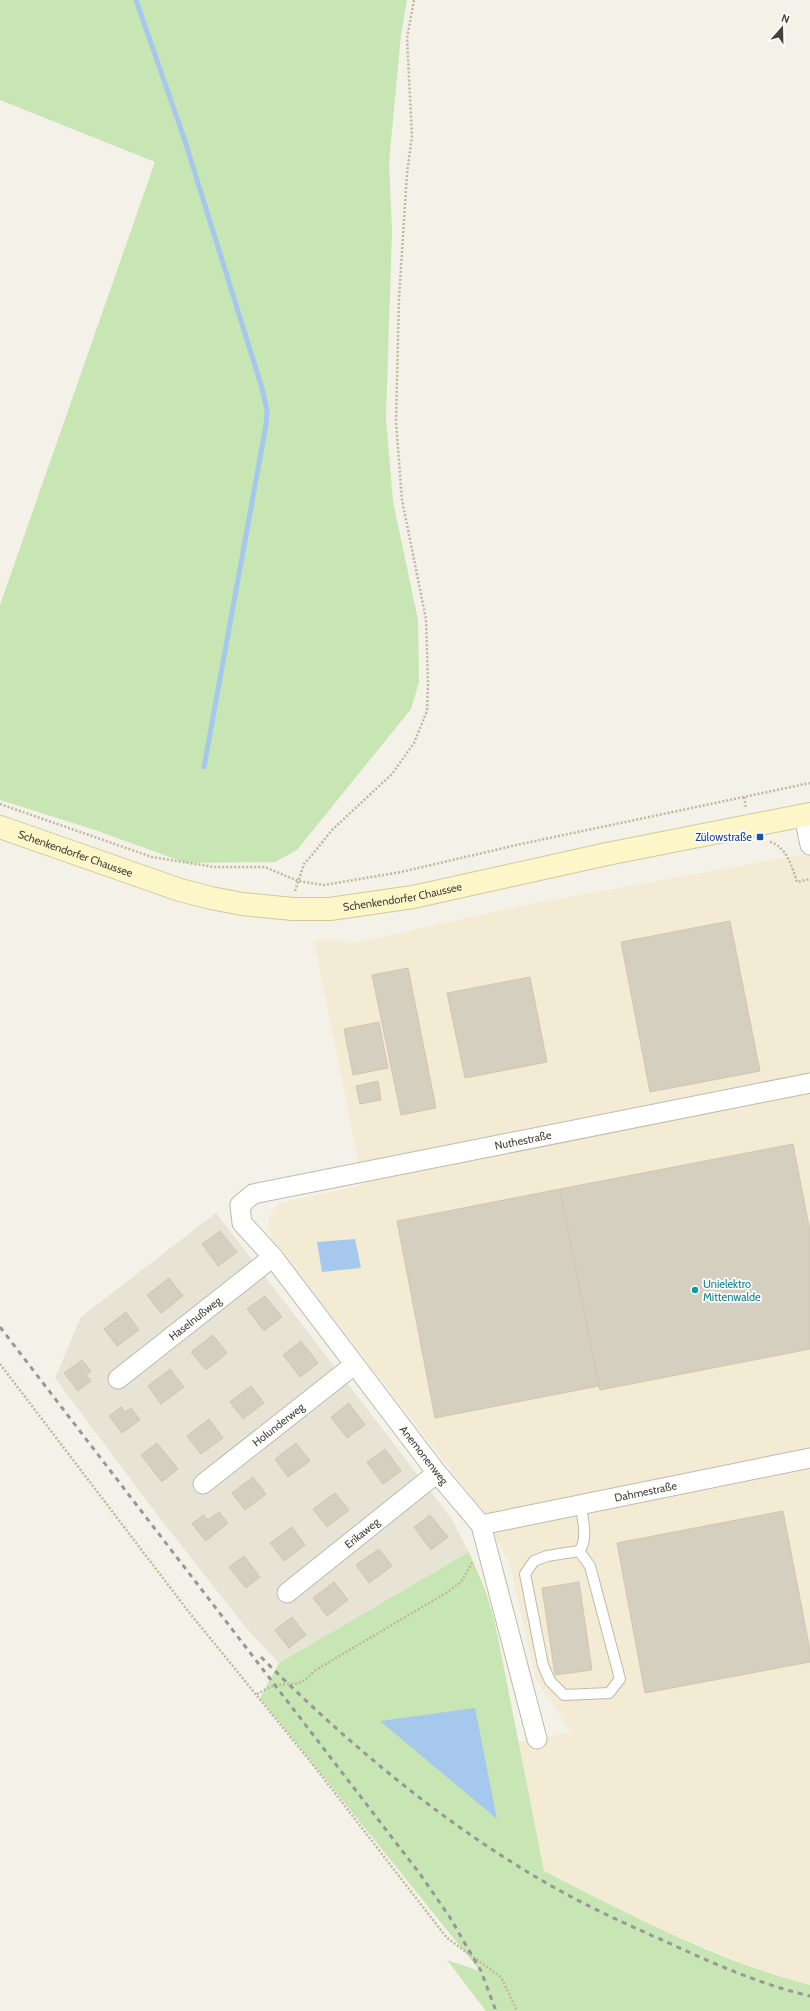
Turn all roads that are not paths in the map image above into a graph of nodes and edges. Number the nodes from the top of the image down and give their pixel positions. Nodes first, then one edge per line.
1 (807, 815) edge
2 (0, 827) edge
3 (810, 845) edge
4 (810, 1083) edge
5 (240, 1206) joint
6 (273, 1257) junction
7 (354, 1365) junction
8 (118, 1379) dead end
9 (810, 1458) edge
10 (437, 1473) junction
11 (203, 1484) dead end
12 (580, 1505) junction
13 (481, 1525) junction
14 (579, 1551) junction
15 (287, 1593) dead end
16 (537, 1739) dead end

1 - 2 main road, Schenkendorfer Chaussee
1 - 3 street
4 - 5 street, Nuthestraße
5 - 6 street, Anemonenweg
6 - 7 street, Anemonenweg
6 - 8 street, Haselnußweg
7 - 10 street, Anemonenweg
7 - 11 street, Holunderweg
9 - 12 street, Dahmestraße
10 - 13 street, Anemonenweg
10 - 15 street, Erikaweg
12 - 13 street, Dahmestraße
12 - 14 lane
13 - 16 street, Anemonenweg
14 - 14 lane

